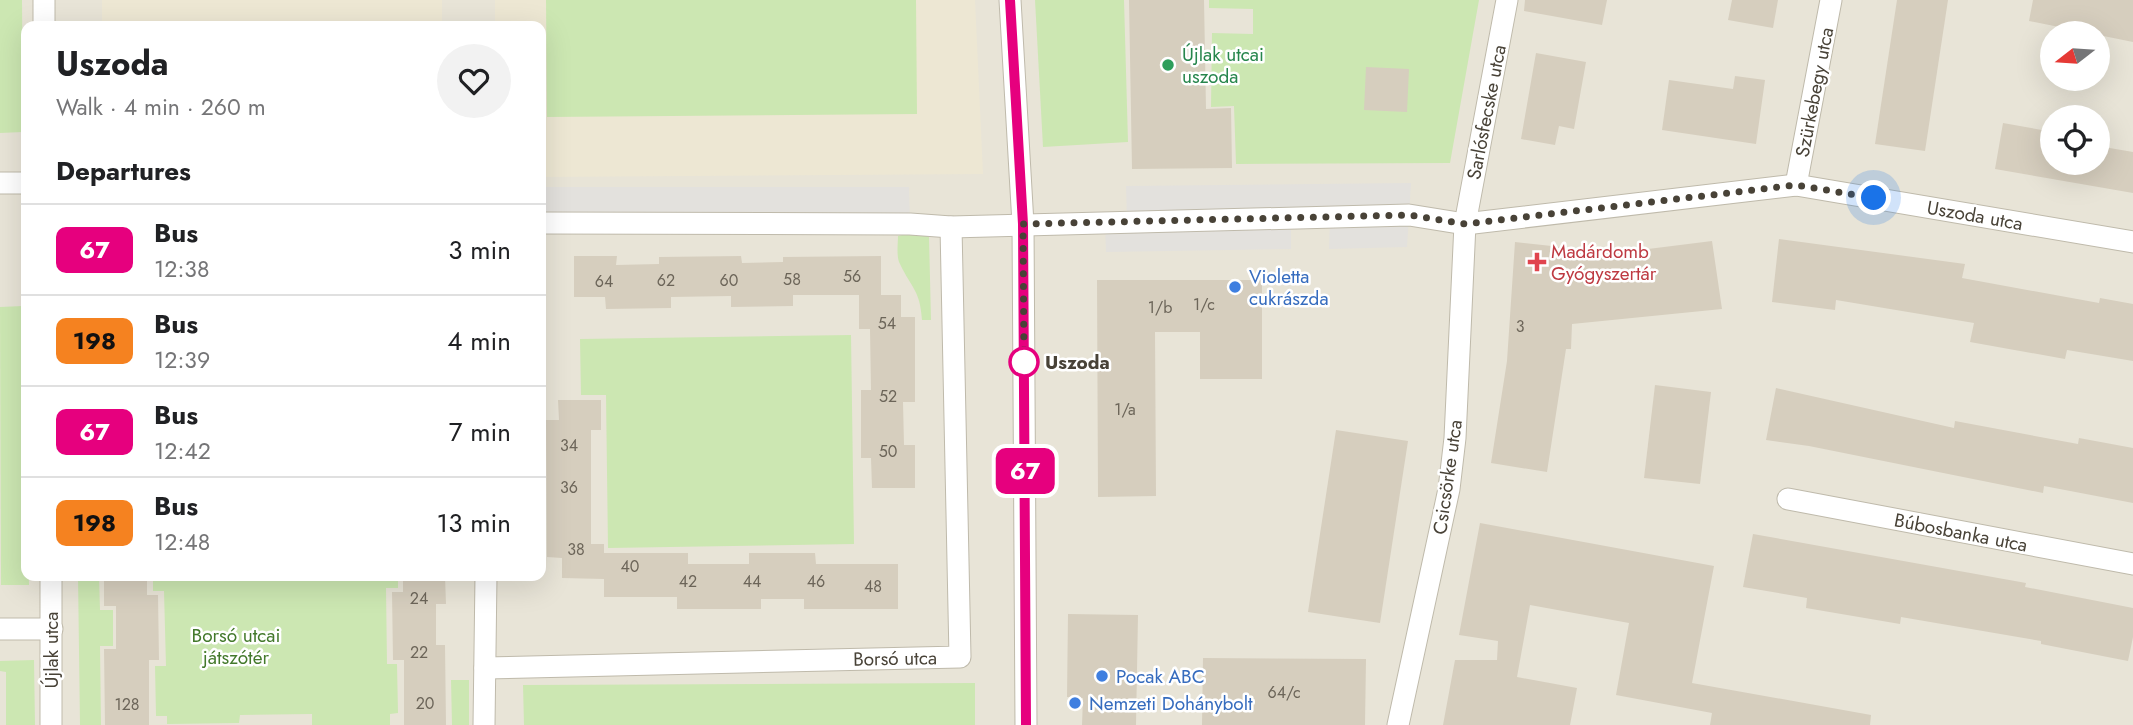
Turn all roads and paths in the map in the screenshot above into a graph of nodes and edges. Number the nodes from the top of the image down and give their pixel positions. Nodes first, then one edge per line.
1 (44, 0) edge
2 (1010, 0) edge
3 (1507, 0) edge
4 (1832, 0) edge
5 (44, 21) edge
6 (0, 183) edge
7 (21, 183) edge
8 (1796, 185) junction
9 (546, 223) edge
10 (1023, 224) junction
11 (1465, 224) junction
12 (951, 227) junction
13 (2133, 242) edge
14 (1788, 499) dead end
15 (2133, 564) edge
16 (51, 581) edge
17 (486, 581) edge
18 (0, 629) edge
19 (52, 629) junction
20 (485, 668) junction
21 (51, 725) edge
22 (484, 725) edge
23 (1026, 725) edge
24 (1398, 725) edge

1 - 5 street
2 - 10 street
3 - 11 street, Sarlósfecske utca
4 - 8 street, Szürkebegy utca
6 - 7 street
8 - 11 street, Uszoda utca
8 - 13 street, Uszoda utca
9 - 12 street
10 - 11 street, Uszoda utca
10 - 12 street
10 - 23 street
11 - 24 street, Csicsörke utca
12 - 20 street, Borsó utca
14 - 15 street, Búbosbanka utca
16 - 19 street, Újlak utca
17 - 20 street
18 - 19 street
19 - 21 street, Újlak utca
20 - 22 street

